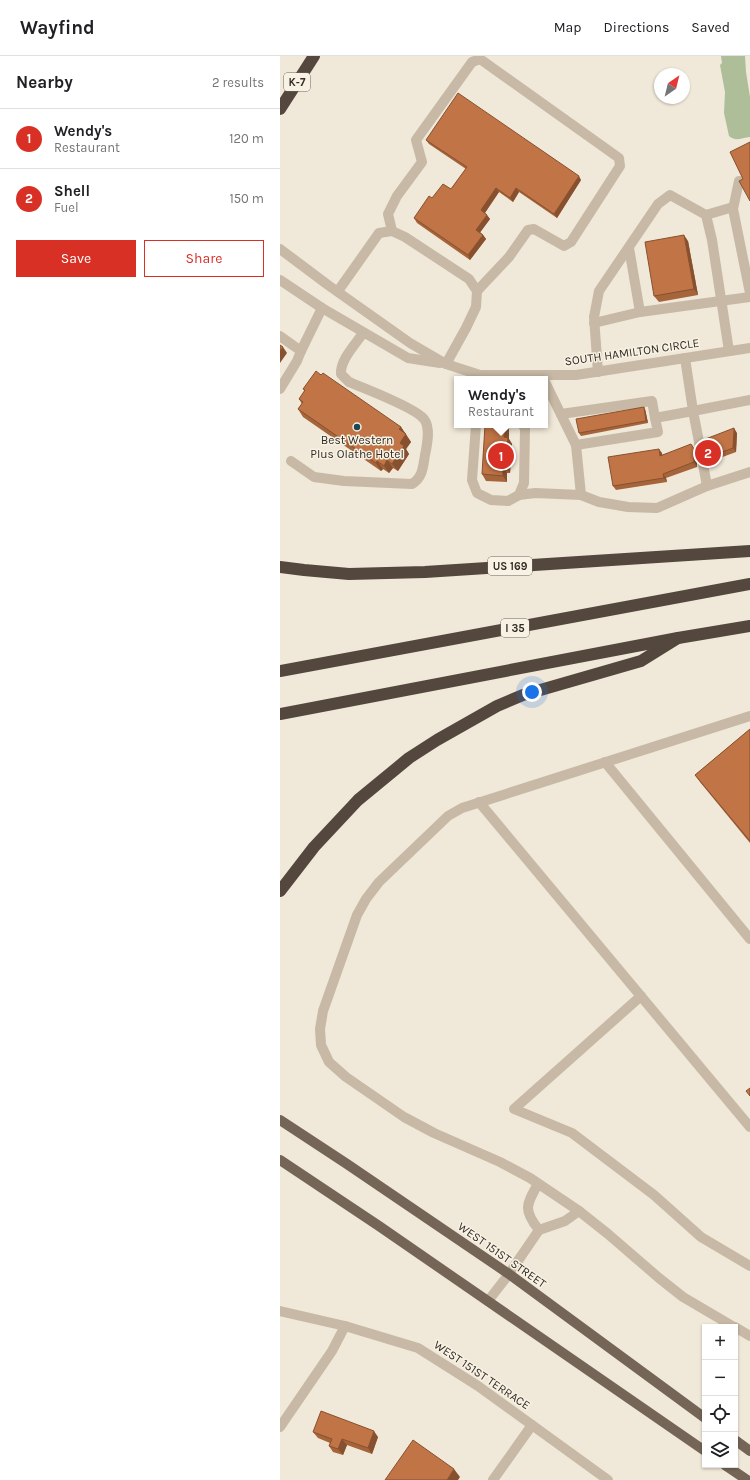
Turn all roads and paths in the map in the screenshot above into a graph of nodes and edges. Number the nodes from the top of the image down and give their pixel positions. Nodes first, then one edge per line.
1 (314, 56) edge
2 (280, 109) edge
3 (739, 181) edge
4 (733, 207) junction
5 (706, 215) junction
6 (392, 231) junction
7 (280, 248) edge
8 (628, 248) junction
9 (280, 280) edge
10 (338, 291) junction
11 (477, 291) junction
12 (750, 293) edge
13 (750, 297) edge
14 (722, 301) junction
15 (322, 308) junction
16 (640, 312) junction
17 (594, 323) junction
18 (363, 333) junction
19 (280, 336) edge
20 (750, 348) edge
21 (301, 351) junction
22 (730, 351) junction
23 (685, 358) junction
24 (446, 364) junction
25 (598, 372) junction
26 (477, 376) edge
27 (548, 378) edge
28 (548, 387) edge
29 (280, 389) edge
30 (750, 400) edge
31 (693, 411) junction
32 (561, 414) junction
33 (655, 418) junction
34 (476, 428) edge
35 (525, 428) edge
36 (576, 445) junction
37 (700, 447) edge
38 (291, 461) dead end
39 (703, 464) edge
40 (750, 472) edge
41 (707, 486) junction
42 (519, 495) junction
43 (581, 495) junction
44 (750, 552) edge
45 (280, 567) edge
46 (750, 584) edge
47 (750, 626) edge
48 (678, 638) junction
49 (280, 671) edge
50 (280, 714) edge
51 (750, 716) edge
52 (604, 762) junction
53 (479, 802) junction
54 (280, 891) edge
55 (750, 938) edge
56 (640, 996) junction
57 (280, 1120) edge
58 (750, 1127) edge
59 (280, 1160) edge
60 (538, 1184) junction
61 (579, 1211) junction
62 (539, 1230) junction
63 (750, 1266) edge
64 (509, 1274) junction
65 (488, 1302) junction
66 (280, 1311) edge
67 (730, 1324) edge
68 (345, 1326) junction
69 (738, 1329) edge
70 (750, 1336) edge
71 (702, 1416) edge
72 (281, 1424) edge
73 (532, 1425) junction
74 (738, 1442) edge
75 (702, 1449) edge
76 (750, 1451) edge
77 (729, 1468) edge
78 (493, 1480) edge
79 (608, 1480) edge
80 (747, 1480) edge

1 - 2 highway, K-7
3 - 4 street
4 - 5 street
4 - 12 street
5 - 8 street
5 - 14 street
6 - 10 street
6 - 11 street
6 - 11 street
7 - 10 street, SOUTH HAMILTON CIRCLE
8 - 16 street
8 - 17 street
9 - 15 street, SOUTH HAMILTON CIRCLE
10 - 24 street, SOUTH HAMILTON CIRCLE
11 - 24 street
13 - 14 street
14 - 16 street
14 - 22 street
15 - 18 street, SOUTH HAMILTON CIRCLE
15 - 21 street
16 - 17 street
17 - 25 street
18 - 24 street, SOUTH HAMILTON CIRCLE
18 - 38 street
19 - 21 street
20 - 22 street, SOUTH HAMILTON CIRCLE
21 - 29 street
22 - 23 street, SOUTH HAMILTON CIRCLE
23 - 25 street, SOUTH HAMILTON CIRCLE
23 - 31 street
24 - 26 street, SOUTH HAMILTON CIRCLE
25 - 27 street, SOUTH HAMILTON CIRCLE
28 - 32 street
30 - 31 street
31 - 33 street
31 - 37 street
32 - 33 street
32 - 36 street
33 - 36 street
34 - 42 street
35 - 42 street
36 - 43 street
39 - 41 street
40 - 41 street
41 - 43 street
42 - 43 street
44 - 45 highway, US 169
46 - 49 highway, I 35
47 - 48 highway
48 - 50 highway
48 - 54 highway
51 - 52 street
52 - 53 street
52 - 55 street
53 - 56 street
53 - 60 street
56 - 58 street
56 - 63 street
57 - 64 main road, WEST 151ST STREET
59 - 65 main road
60 - 61 street
60 - 62 street
61 - 62 street
61 - 67 street
62 - 64 street
64 - 65 street
64 - 71 main road, WEST 151ST STREET
65 - 75 main road
66 - 68 street, WEST 151ST TERRACE
68 - 72 street
68 - 73 street, WEST 151ST TERRACE
69 - 70 street
73 - 78 street
73 - 79 street, WEST 151ST TERRACE
74 - 76 main road
77 - 80 main road

